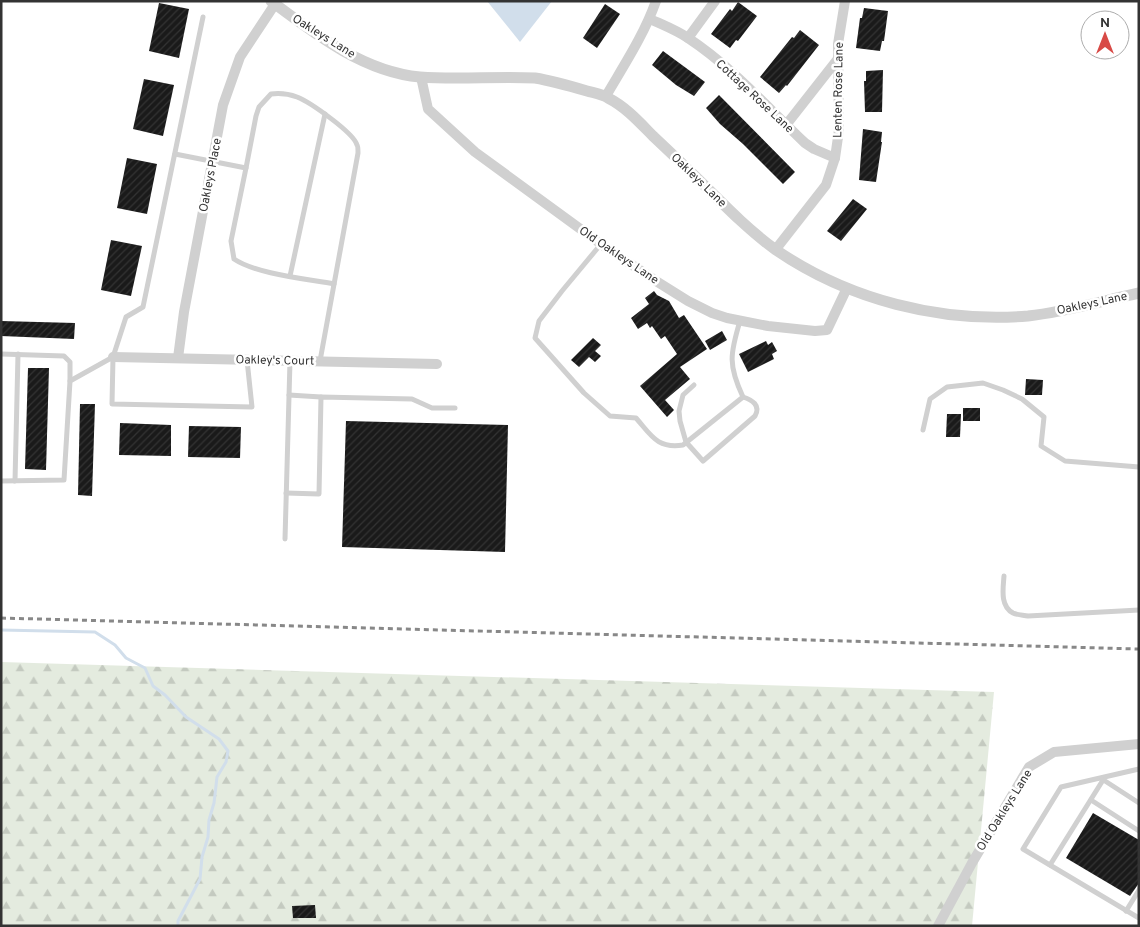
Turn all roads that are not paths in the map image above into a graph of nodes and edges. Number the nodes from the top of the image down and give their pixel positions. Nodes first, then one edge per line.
1 (656, 1) edge
2 (715, 1) edge
3 (845, 1) edge
4 (273, 3) edge
5 (203, 17) dead end
6 (650, 18) junction
7 (688, 38) junction
8 (837, 60) junction
9 (421, 77) junction
10 (606, 96) junction
11 (325, 114) junction
12 (786, 125) junction
13 (175, 154) junction
14 (835, 158) junction
15 (213, 160) junction
16 (246, 168) junction
17 (601, 244) junction
18 (776, 249) junction
19 (290, 276) junction
20 (334, 284) junction
21 (847, 288) junction
22 (1139, 293) edge
23 (740, 321) junction
24 (1, 354) edge
25 (18, 354) junction
26 (113, 357) junction
27 (178, 358) junction
28 (247, 360) junction
29 (290, 361) junction
30 (320, 362) junction
31 (437, 364) dead end
32 (70, 381) junction
33 (694, 385) dead end
34 (289, 395) junction
35 (320, 397) junction
36 (742, 397) junction
37 (456, 408) dead end
38 (923, 430) dead end
39 (686, 442) junction
40 (1139, 467) edge
41 (1, 480) edge
42 (16, 480) junction
43 (286, 494) junction
44 (285, 539) dead end
45 (1004, 576) dead end
46 (1139, 610) edge
47 (1139, 744) edge
48 (1139, 769) edge
49 (1102, 778) junction
50 (1091, 800) junction
51 (1139, 803) edge
52 (1139, 831) edge
53 (1050, 866) junction
54 (1139, 890) edge
55 (1126, 911) junction
56 (1139, 918) edge
57 (938, 926) edge

1 - 6 street
2 - 7 street
3 - 8 street, Lenten Rose Lane
4 - 9 street, Oakleys Lane
4 - 15 street, Oakleys Place
5 - 13 lane
6 - 7 street, Cottage Rose Lane
6 - 10 street
7 - 12 street, Cottage Rose Lane
8 - 12 street
8 - 14 street, Lenten Rose Lane
9 - 10 street, Oakleys Lane
9 - 17 street, Old Oakleys Lane
10 - 18 street, Oakleys Lane
11 - 16 lane
11 - 19 lane
11 - 20 lane
12 - 14 street, Cottage Rose Lane
13 - 15 lane
13 - 26 lane
14 - 18 street, Lenten Rose Lane
15 - 16 lane
15 - 27 street, Oakleys Place
16 - 19 lane
17 - 23 street, Old Oakleys Lane
17 - 39 lane
18 - 21 street, Oakleys Lane
19 - 20 lane
20 - 30 lane
21 - 22 street, Oakleys Lane
21 - 23 street, Old Oakleys Lane
23 - 36 lane
24 - 25 lane
25 - 32 lane
25 - 42 lane
26 - 27 street, Oakley's Court
26 - 28 lane
26 - 32 lane
27 - 28 street, Oakley's Court
28 - 29 street, Oakley's Court
29 - 30 street, Oakley's Court
29 - 34 lane
30 - 31 street, Oakley's Court
32 - 42 lane
33 - 39 lane
34 - 35 lane
34 - 43 lane
35 - 37 lane
35 - 43 lane
36 - 39 lane
36 - 39 lane
38 - 40 lane
41 - 42 lane
43 - 44 lane
45 - 46 lane
47 - 57 street, Old Oakleys Lane
48 - 49 lane
49 - 50 lane
49 - 51 lane
49 - 53 lane
50 - 52 lane
50 - 53 lane
53 - 55 lane
54 - 55 lane
55 - 56 lane

